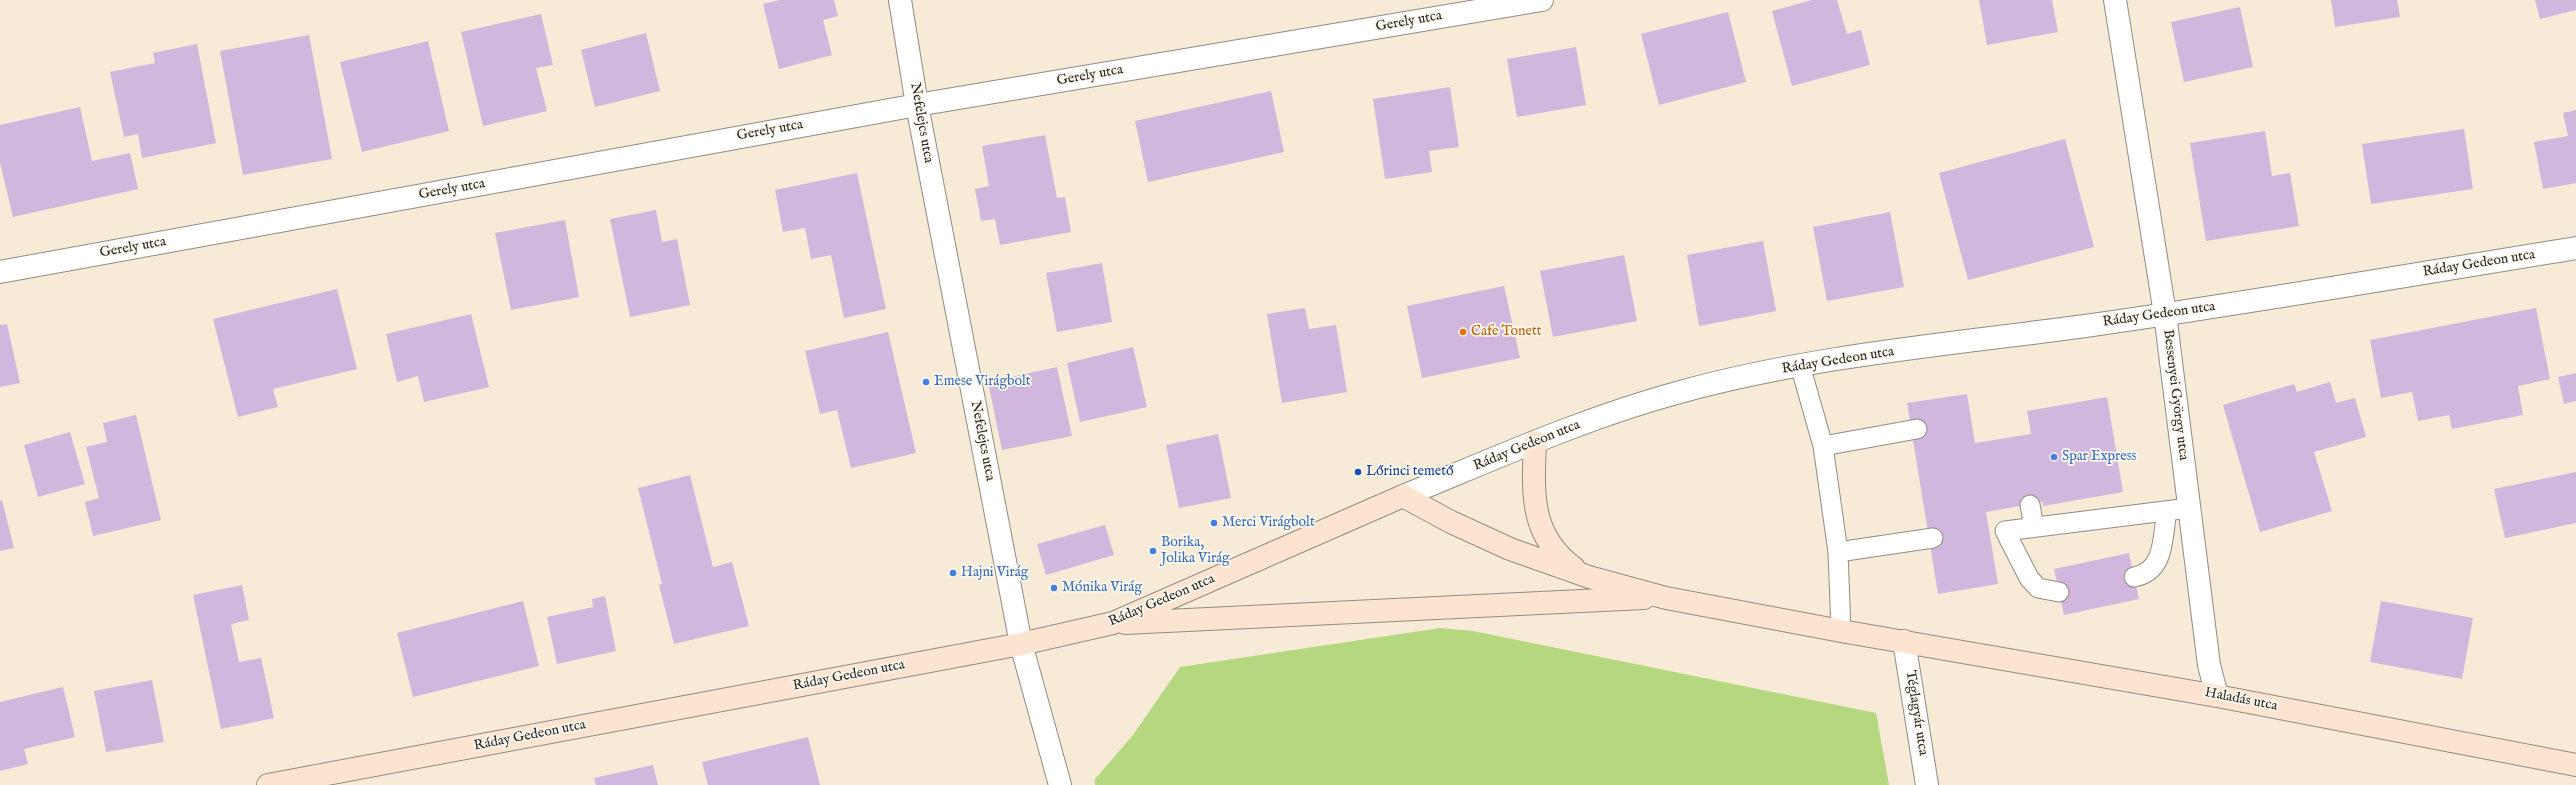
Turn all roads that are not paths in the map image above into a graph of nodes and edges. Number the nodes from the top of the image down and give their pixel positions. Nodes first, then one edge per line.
1 (900, 0) edge
2 (1542, 0) edge
3 (2116, 0) edge
4 (917, 105) junction
5 (2576, 248) edge
6 (0, 272) edge
7 (2165, 314) junction
8 (1800, 365) junction
9 (1917, 429) dead end
10 (1535, 442) junction
11 (1823, 446) junction
12 (1402, 496) junction
13 (2030, 505) dead end
14 (2189, 508) junction
15 (2167, 510) junction
16 (2034, 527) junction
17 (1933, 538) dead end
18 (1838, 552) junction
19 (1589, 577) junction
20 (2134, 577) dead end
21 (2059, 592) dead end
22 (1666, 598) junction
23 (1112, 623) junction
24 (1841, 631) junction
25 (1904, 641) junction
26 (1021, 644) junction
27 (2217, 696) junction
28 (2576, 765) edge
29 (268, 785) edge
30 (1060, 785) edge
31 (1927, 785) edge

1 - 4 street, Nefelejcs utca
2 - 4 street, Gerely utca
3 - 7 street, Bessenyei György utca
4 - 6 street, Gerely utca
4 - 26 street, Nefelejcs utca
5 - 7 street, Ráday Gedeon utca
7 - 8 street, Ráday Gedeon utca
7 - 14 street, Bessenyei György utca
8 - 10 street, Ráday Gedeon utca
8 - 11 lane
9 - 11 lane
10 - 12 street, Ráday Gedeon utca
10 - 19 main road
11 - 18 lane
12 - 19 main road
12 - 23 main road, Ráday Gedeon utca
13 - 16 lane
14 - 15 lane
14 - 27 street, Bessenyei György utca
15 - 16 lane
15 - 20 lane
16 - 21 lane
17 - 18 lane
18 - 24 lane
19 - 22 main road
22 - 23 main road
22 - 24 main road, Haladás utca
23 - 26 main road, Ráday Gedeon utca
24 - 25 main road, Haladás utca
25 - 27 main road, Haladás utca
25 - 31 street, Téglagyár utca
26 - 29 main road, Ráday Gedeon utca
26 - 30 street, Nefelejcs utca
27 - 28 main road, Haladás utca

